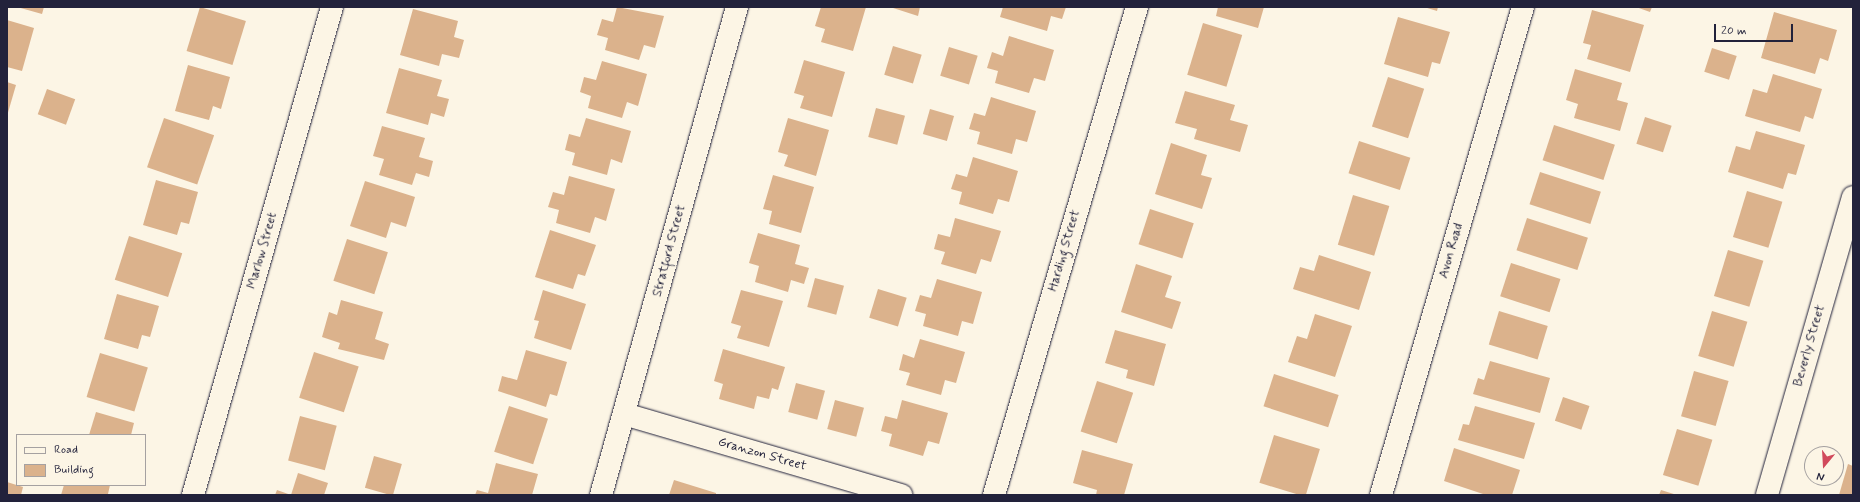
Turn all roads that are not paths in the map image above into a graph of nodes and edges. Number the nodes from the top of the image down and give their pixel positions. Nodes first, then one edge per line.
1 (332, 7) edge
2 (737, 7) edge
3 (1136, 7) edge
4 (1523, 7) edge
5 (1853, 197) edge
6 (624, 414) junction
7 (193, 495) edge
8 (602, 495) edge
9 (901, 495) edge
10 (994, 495) edge
11 (1381, 495) edge
12 (1767, 495) edge

1 - 7 street, Marlow Street
2 - 6 street, Stratford Street
3 - 10 street, Harding Street
4 - 11 street, Avon Road
5 - 12 street, Beverly Street
6 - 8 street, Stratford Street
6 - 9 street, Granzon Street

